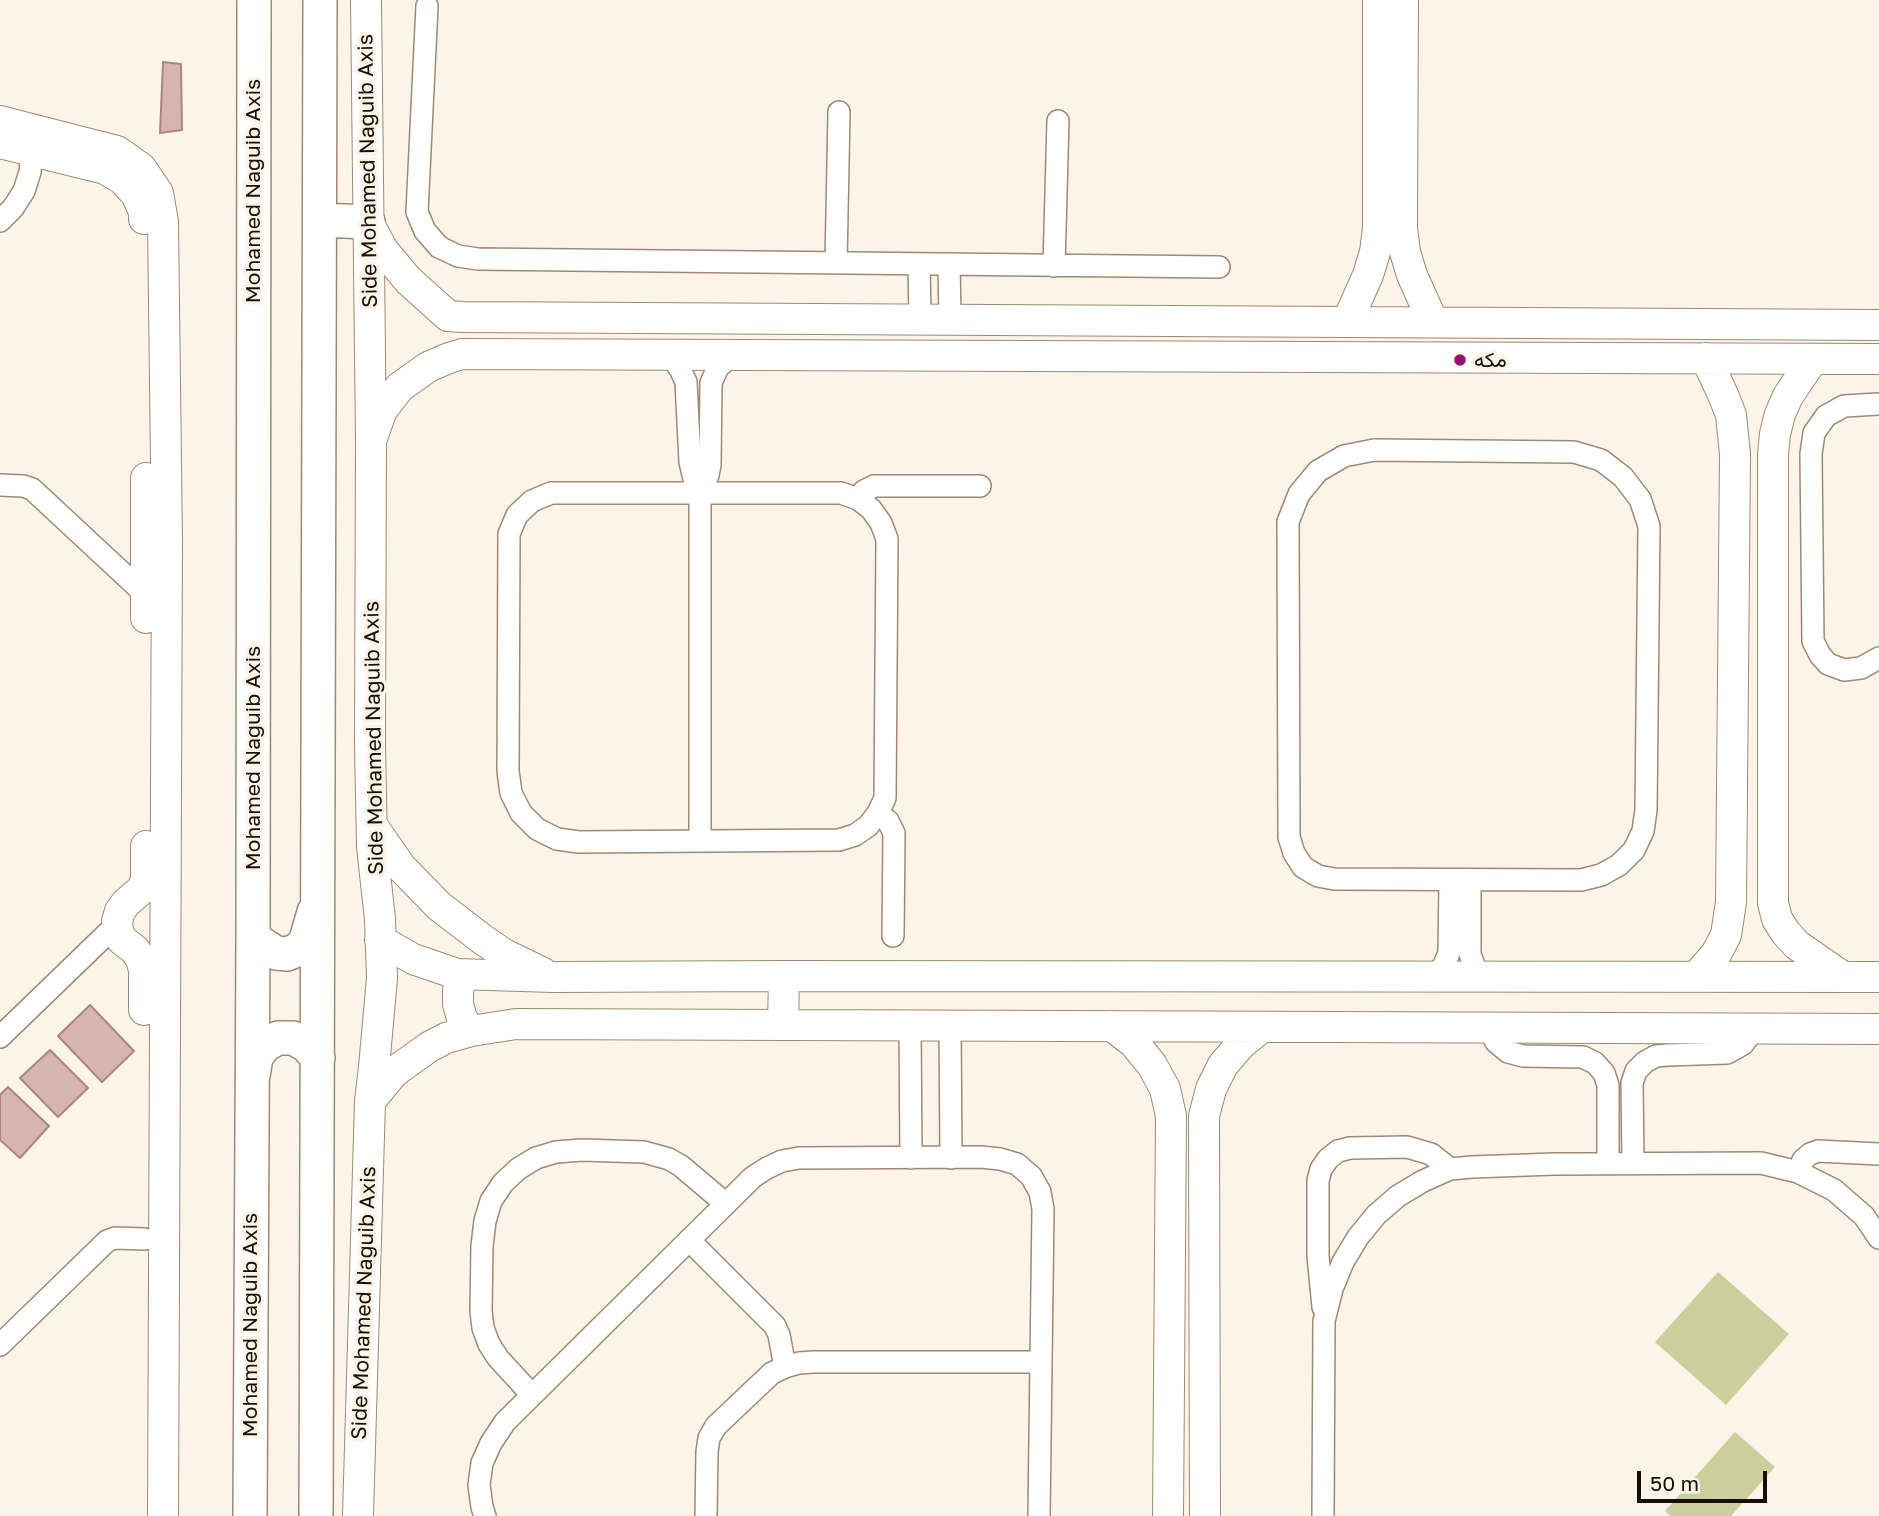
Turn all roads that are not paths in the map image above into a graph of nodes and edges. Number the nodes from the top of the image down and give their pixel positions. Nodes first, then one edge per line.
1 (254, 0) edge
2 (320, 0) edge
3 (366, 0) edge
4 (1378, 0) edge
5 (1403, 0) edge
6 (427, 6) dead end
7 (839, 112) dead end
8 (0, 121) edge
9 (1058, 121) dead end
10 (0, 143) edge
11 (32, 151) junction
12 (320, 220) junction
13 (0, 221) edge
14 (368, 222) junction
15 (836, 263) junction
16 (919, 264) junction
17 (950, 264) junction
18 (1054, 265) junction
19 (1219, 267) dead end
20 (448, 316) junction
21 (920, 320) junction
22 (950, 320) junction
23 (1061, 320) junction
24 (1347, 322) junction
25 (1433, 322) junction
26 (1879, 325) edge
27 (671, 355) junction
28 (733, 355) junction
29 (1061, 356) junction
30 (449, 358) junction
31 (1706, 358) junction
32 (1813, 359) junction
33 (1879, 359) edge
34 (1879, 404) edge
35 (371, 441) junction
36 (0, 485) edge
37 (980, 486) dead end
38 (700, 493) junction
39 (858, 499) junction
40 (157, 544) junction
41 (146, 594) junction
42 (1879, 658) edge
43 (878, 813) junction
44 (372, 825) junction
45 (700, 841) junction
46 (1460, 880) junction
47 (319, 895) junction
48 (135, 897) junction
49 (164, 902) junction
50 (117, 923) junction
51 (892, 936) dead end
52 (253, 938) junction
53 (380, 940) junction
54 (164, 946) junction
55 (135, 950) junction
56 (464, 975) junction
57 (784, 976) junction
58 (553, 977) junction
59 (1432, 977) junction
60 (1487, 977) junction
61 (1696, 977) junction
62 (1843, 977) junction
63 (1879, 978) edge
64 (783, 1025) junction
65 (910, 1026) junction
66 (950, 1026) junction
67 (1112, 1027) junction
68 (1262, 1027) junction
69 (1488, 1028) junction
70 (1754, 1029) junction
71 (1879, 1029) edge
72 (471, 1031) junction
73 (0, 1037) edge
74 (318, 1058) junction
75 (251, 1088) junction
76 (370, 1101) junction
77 (1879, 1154) edge
78 (911, 1158) junction
79 (951, 1158) junction
80 (1608, 1163) junction
81 (1633, 1163) junction
82 (1450, 1170) junction
83 (1798, 1171) junction
84 (726, 1203) junction
85 (1879, 1237) edge
86 (155, 1240) junction
87 (688, 1240) junction
88 (1324, 1321) junction
89 (0, 1345) edge
90 (1041, 1362) junction
91 (785, 1367) junction
92 (531, 1394) junction
93 (143, 1516) edge
94 (163, 1516) edge
95 (250, 1516) edge
96 (316, 1516) edge
97 (358, 1516) edge
98 (485, 1516) edge
99 (706, 1516) edge
100 (1039, 1516) edge
101 (1168, 1516) edge
102 (1205, 1516) edge
103 (1323, 1516) edge

1 - 52 main road, Mohamed Naguib Axis
2 - 12 main road
3 - 14 street, Side Mohamed Naguib Axis
4 - 24 street
5 - 25 street
6 - 15 street
7 - 15 street
8 - 40 street
9 - 18 street
10 - 11 street
11 - 13 street
11 - 40 street
12 - 14 main road
12 - 47 main road
14 - 20 street
14 - 35 street, Side Mohamed Naguib Axis
15 - 16 street
16 - 17 street
16 - 21 street
17 - 18 street
17 - 22 street
18 - 19 street
20 - 21 street
20 - 30 street
21 - 22 street
22 - 23 street
23 - 24 street
23 - 29 street
24 - 25 street
25 - 26 street
27 - 28 street
27 - 30 street
27 - 38 street
28 - 29 street
28 - 38 street
29 - 31 street
30 - 35 street
31 - 32 street
31 - 61 street
32 - 33 street
32 - 62 street
34 - 42 street
35 - 44 street, Side Mohamed Naguib Axis
36 - 41 street
37 - 39 street
38 - 39 street
38 - 45 street
38 - 45 street
39 - 43 street
40 - 41 street
40 - 49 street
41 - 48 street
43 - 45 street
43 - 51 street
44 - 53 street, Side Mohamed Naguib Axis
44 - 58 street
46 - 46 street
46 - 59 street
46 - 60 street
47 - 52 main road
47 - 74 main road
48 - 49 street
48 - 50 street
49 - 54 street
50 - 55 street
50 - 73 street
52 - 75 main road, Mohamed Naguib Axis
53 - 56 street
53 - 76 street, Side Mohamed Naguib Axis
54 - 55 street
54 - 86 street
55 - 86 street
56 - 58 street
56 - 72 street
57 - 58 street
57 - 59 street
57 - 64 street
59 - 60 street
60 - 61 street
61 - 62 street
62 - 63 street
64 - 65 street
64 - 72 street
65 - 66 street
65 - 78 street
66 - 67 street
66 - 79 street
67 - 68 street
67 - 101 street
68 - 69 street
68 - 102 street
69 - 70 street
69 - 80 street
70 - 71 street
70 - 81 street
72 - 76 street
74 - 75 main road
74 - 96 main road
75 - 95 main road, Mohamed Naguib Axis
76 - 97 street, Side Mohamed Naguib Axis
77 - 83 street
78 - 79 street
78 - 84 street
79 - 90 street
80 - 81 street
80 - 82 street
81 - 83 street
82 - 88 street
82 - 88 street
83 - 85 street
84 - 87 street
84 - 92 street
86 - 89 street
86 - 93 street
86 - 94 street
87 - 91 street
87 - 92 street
88 - 103 street
90 - 91 street
90 - 100 street
91 - 99 street
92 - 98 street

